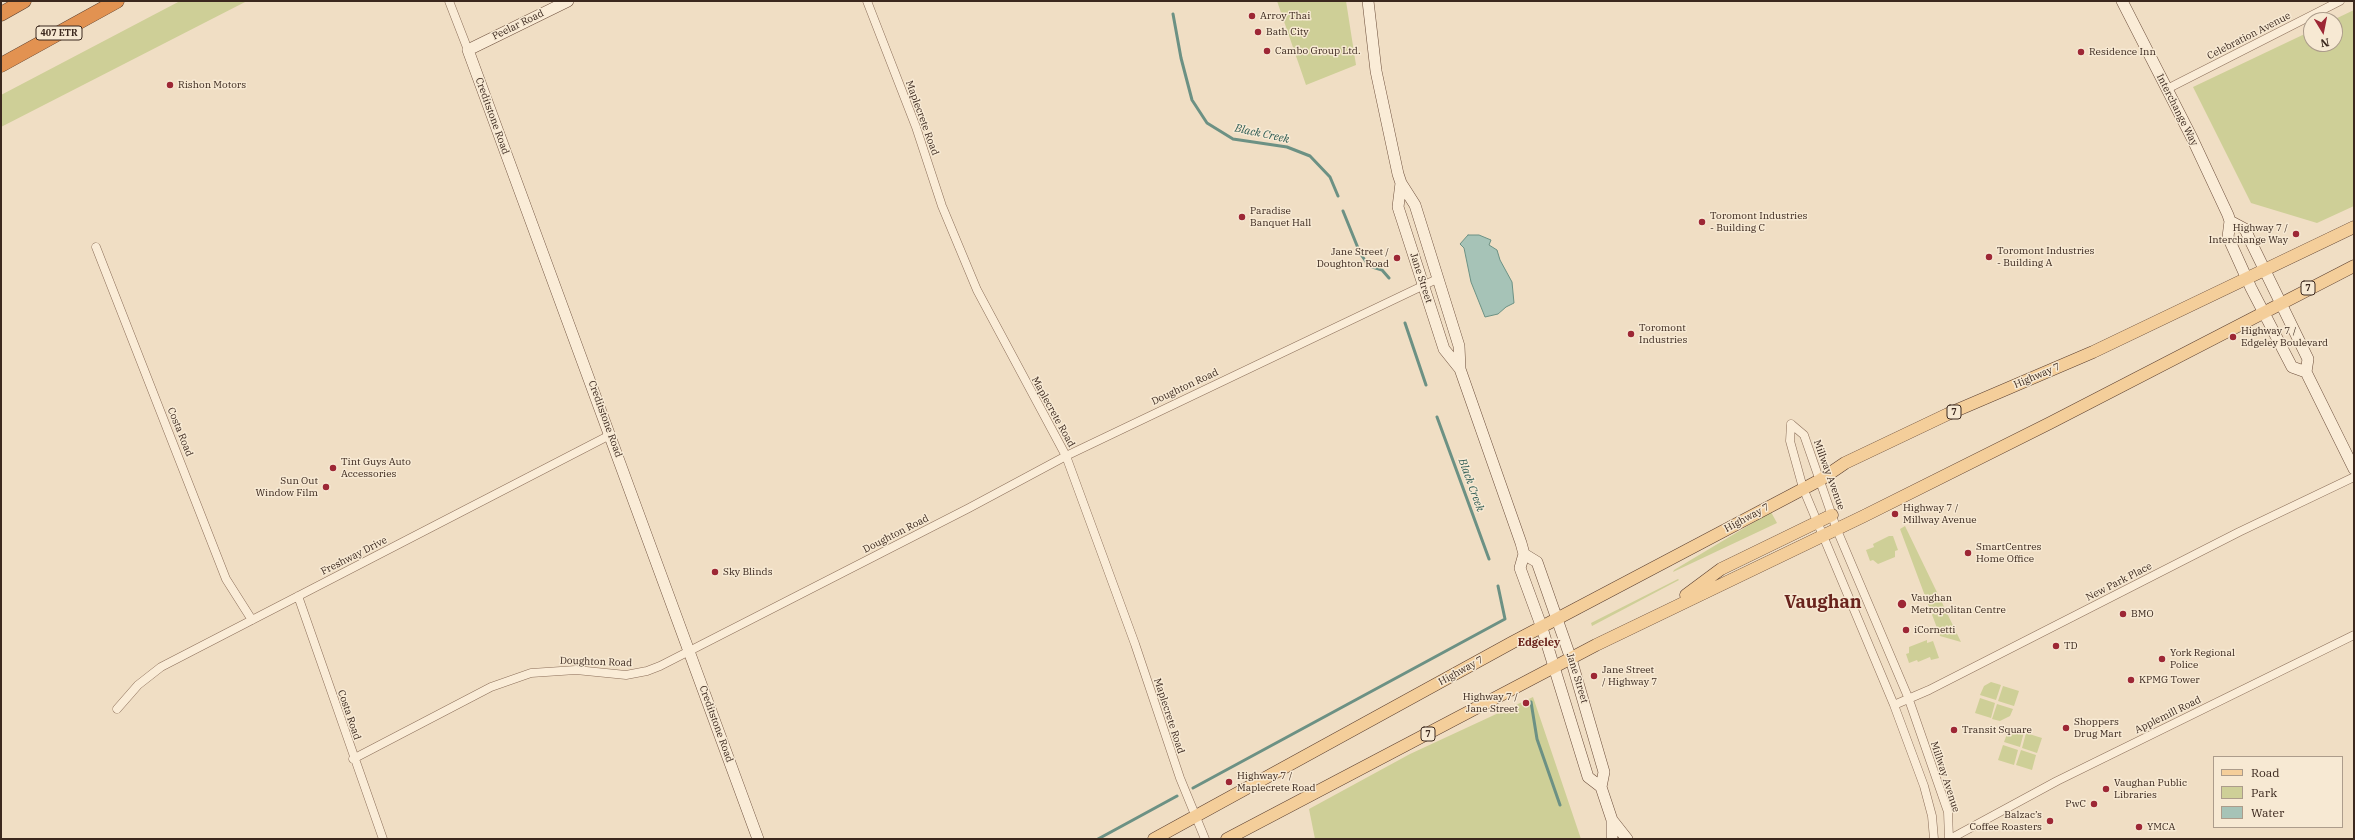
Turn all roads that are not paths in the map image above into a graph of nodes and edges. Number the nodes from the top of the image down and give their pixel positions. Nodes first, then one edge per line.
1 (24, 1) edge
2 (117, 1) edge
3 (449, 1) edge
4 (568, 1) edge
5 (867, 1) edge
6 (1368, 1) edge
7 (2122, 1) edge
8 (2340, 1) edge
9 (1, 14) edge
10 (468, 50) junction
11 (1, 64) edge
12 (2167, 89) junction
13 (1401, 182) junction
14 (2230, 221) junction
15 (2354, 227) edge
16 (96, 248) dead end
17 (2354, 266) edge
18 (2264, 269) junction
19 (2247, 278) junction
20 (1437, 279) junction
21 (1423, 285) junction
22 (2280, 303) junction
23 (2263, 312) junction
24 (1460, 369) junction
25 (2306, 372) junction
26 (610, 435) junction
27 (1066, 456) junction
28 (2354, 469) edge
29 (2354, 477) edge
30 (1820, 480) junction
31 (1803, 488) junction
32 (1832, 514) junction
33 (1817, 522) junction
34 (1837, 530) junction
35 (1822, 537) junction
36 (1524, 554) junction
37 (298, 596) junction
38 (1664, 611) junction
39 (252, 620) junction
40 (1558, 620) junction
41 (1542, 628) junction
42 (2354, 635) edge
43 (690, 651) junction
44 (1571, 659) junction
45 (1555, 668) junction
46 (1908, 698) junction
47 (1894, 705) junction
48 (117, 709) dead end
49 (353, 759) junction
50 (1601, 787) junction
51 (1195, 817) junction
52 (1612, 820) junction
53 (383, 839) edge
54 (758, 839) edge
55 (1154, 839) edge
56 (1205, 839) edge
57 (1227, 839) edge
58 (1612, 839) edge
59 (1627, 839) edge
60 (1934, 839) edge
61 (1949, 839) edge

1 - 9 highway
2 - 11 highway, 407 ETR
3 - 10 street, Creditstone Road
4 - 10 street, Peelar Road
5 - 27 street, Maplecrete Road
6 - 13 street, Jane Street
7 - 12 street, Interchange Way
8 - 12 street, Celebration Avenue
10 - 26 street, Creditstone Road
12 - 14 street, Interchange Way
13 - 20 street, Jane Street
13 - 21 street, Jane Street
14 - 18 street
14 - 19 street, Interchange Way
15 - 18 main road, Highway 7 / 7
16 - 39 street, Costa Road
17 - 22 main road, 7
18 - 19 main road, Highway 7 / 7
18 - 22 street
19 - 23 street, Interchange Way
19 - 30 main road, Highway 7 / 7
20 - 21 street, Doughton Road
20 - 24 street, Jane Street
21 - 24 street, Jane Street
21 - 27 street, Doughton Road
22 - 23 main road, 7
22 - 25 street
23 - 25 street, Interchange Way
23 - 34 main road, 7
24 - 36 street, Jane Street
25 - 28 street
26 - 37 street, Freshway Drive
26 - 43 street, Creditstone Road
27 - 43 street, Doughton Road
27 - 51 street, Maplecrete Road
29 - 46 street, New Park Place
30 - 31 main road, Highway 7 / 7
30 - 31 street, Millway Avenue
30 - 32 street, Millway Avenue
31 - 33 street, Millway Avenue
31 - 40 main road, Highway 7 / 7
32 - 33 main road
32 - 34 street, Millway Avenue
33 - 35 street, Millway Avenue
33 - 38 main road
34 - 35 main road, 7
34 - 46 street, Millway Avenue
35 - 38 main road, 7
35 - 47 street, Millway Avenue
36 - 40 street, Jane Street
36 - 41 street, Jane Street
37 - 39 street, Freshway Drive
37 - 49 street, Costa Road
38 - 44 main road, 7
39 - 48 street, Freshway Drive
40 - 41 main road, Highway 7 / 7
40 - 44 street, Jane Street
41 - 45 street, Jane Street
41 - 51 main road, Highway 7 / 7
42 - 61 street, Applemill Road
43 - 49 street, Doughton Road
43 - 54 street, Creditstone Road
44 - 45 main road, 7
44 - 50 street, Jane Street
45 - 50 street, Jane Street
45 - 57 main road, 7
46 - 47 street, New Park Place
46 - 61 street, Millway Avenue
47 - 60 street, Millway Avenue
49 - 53 street, Costa Road
50 - 52 street, Jane Street
51 - 55 main road, Highway 7 / 7
51 - 56 street, Maplecrete Road
52 - 58 street, Jane Street
52 - 59 street, Jane Street

